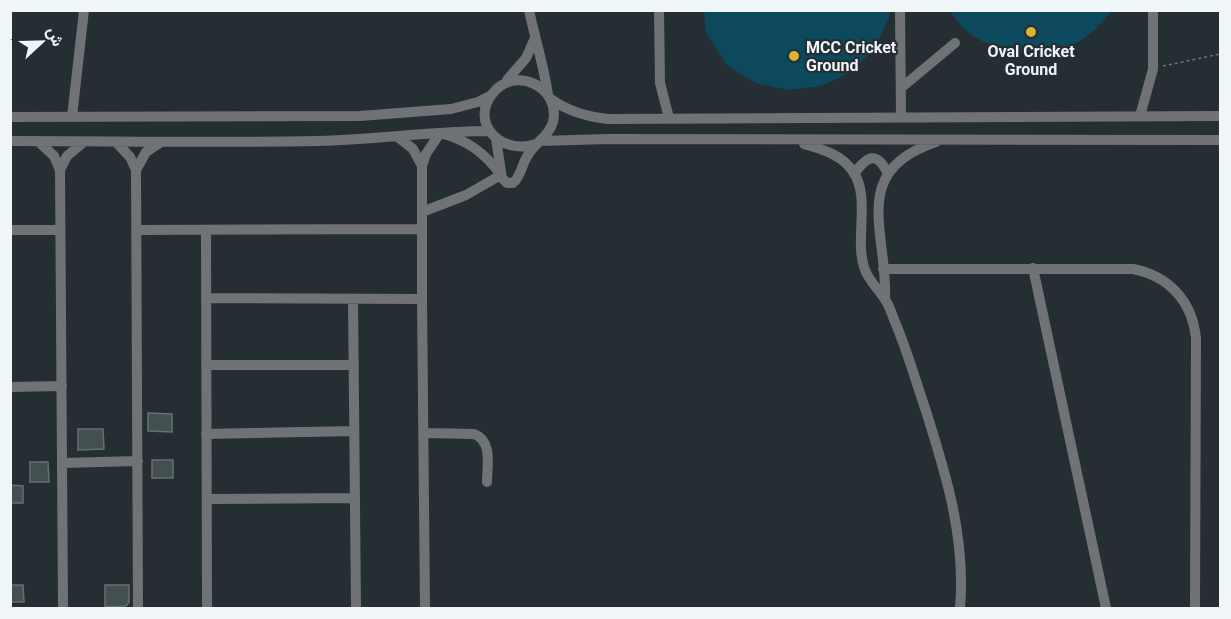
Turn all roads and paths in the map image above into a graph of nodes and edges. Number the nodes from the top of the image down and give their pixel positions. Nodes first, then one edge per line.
1 (84, 10) edge
2 (529, 10) edge
3 (659, 10) edge
4 (900, 10) edge
5 (1153, 10) edge
6 (535, 38) junction
7 (956, 43) dead end
8 (1221, 54) edge
9 (1153, 69) junction
10 (505, 82) junction
11 (901, 88) junction
12 (490, 96) junction
13 (549, 97) junction
14 (1140, 116) junction
15 (1221, 116) edge
16 (10, 117) edge
17 (72, 117) junction
18 (901, 117) junction
19 (669, 118) junction
20 (440, 133) junction
21 (493, 135) junction
22 (398, 137) junction
23 (946, 139) junction
24 (790, 140) junction
25 (1217, 140) edge
26 (10, 141) edge
27 (38, 141) junction
28 (85, 141) junction
29 (164, 141) junction
30 (116, 142) junction
31 (538, 143) junction
32 (422, 166) junction
33 (60, 170) junction
34 (136, 170) junction
35 (854, 174) junction
36 (888, 174) junction
37 (501, 175) junction
38 (422, 212) junction
39 (422, 229) junction
40 (10, 230) edge
41 (60, 230) junction
42 (136, 230) junction
43 (206, 230) junction
44 (1033, 268) junction
45 (883, 269) junction
46 (206, 298) junction
47 (353, 298) junction
48 (422, 299) junction
49 (885, 299) junction
50 (206, 365) junction
51 (354, 365) junction
52 (62, 386) junction
53 (10, 387) edge
54 (354, 431) junction
55 (424, 433) junction
56 (206, 434) junction
57 (138, 461) junction
58 (62, 463) junction
59 (487, 482) dead end
60 (355, 498) junction
61 (207, 499) junction
62 (63, 609) edge
63 (138, 609) edge
64 (207, 609) edge
65 (356, 609) edge
66 (425, 609) edge
67 (960, 609) edge
68 (1106, 609) edge
69 (1195, 609) edge

1 - 17 street
2 - 6 street
3 - 19 street
4 - 11 street
5 - 9 street
6 - 10 street
6 - 13 street
7 - 11 street
8 - 9 path
9 - 14 street
10 - 12 street
10 - 13 street
11 - 18 street
12 - 17 street
12 - 21 street
13 - 19 street
13 - 31 street
14 - 15 street
14 - 18 street
16 - 17 street
18 - 19 street
20 - 21 street
20 - 22 street
20 - 32 street
20 - 37 street
21 - 31 street
21 - 37 street
22 - 29 street
22 - 32 street
23 - 24 street
23 - 25 street
23 - 36 street
24 - 31 street
24 - 35 street
26 - 27 street
27 - 28 street
27 - 33 street
28 - 30 street
28 - 33 street
29 - 30 street
29 - 34 street
30 - 34 street
31 - 37 street
32 - 38 street
33 - 41 street
34 - 42 street
35 - 36 street
35 - 49 street
36 - 45 street
37 - 38 street
38 - 39 street
39 - 43 street
39 - 48 street
40 - 41 street
41 - 52 street
42 - 43 street
42 - 57 street
43 - 46 street
44 - 45 street
44 - 68 street
44 - 69 street
45 - 49 street
46 - 47 street
46 - 50 street
47 - 48 street
47 - 51 street
48 - 55 street
49 - 67 street
50 - 51 street
50 - 56 street
51 - 54 street
52 - 53 street
52 - 58 street
54 - 56 street
54 - 60 street
55 - 59 street
55 - 66 street
56 - 61 street
57 - 58 street
57 - 63 street
58 - 62 street
60 - 61 street
60 - 65 street
61 - 64 street

